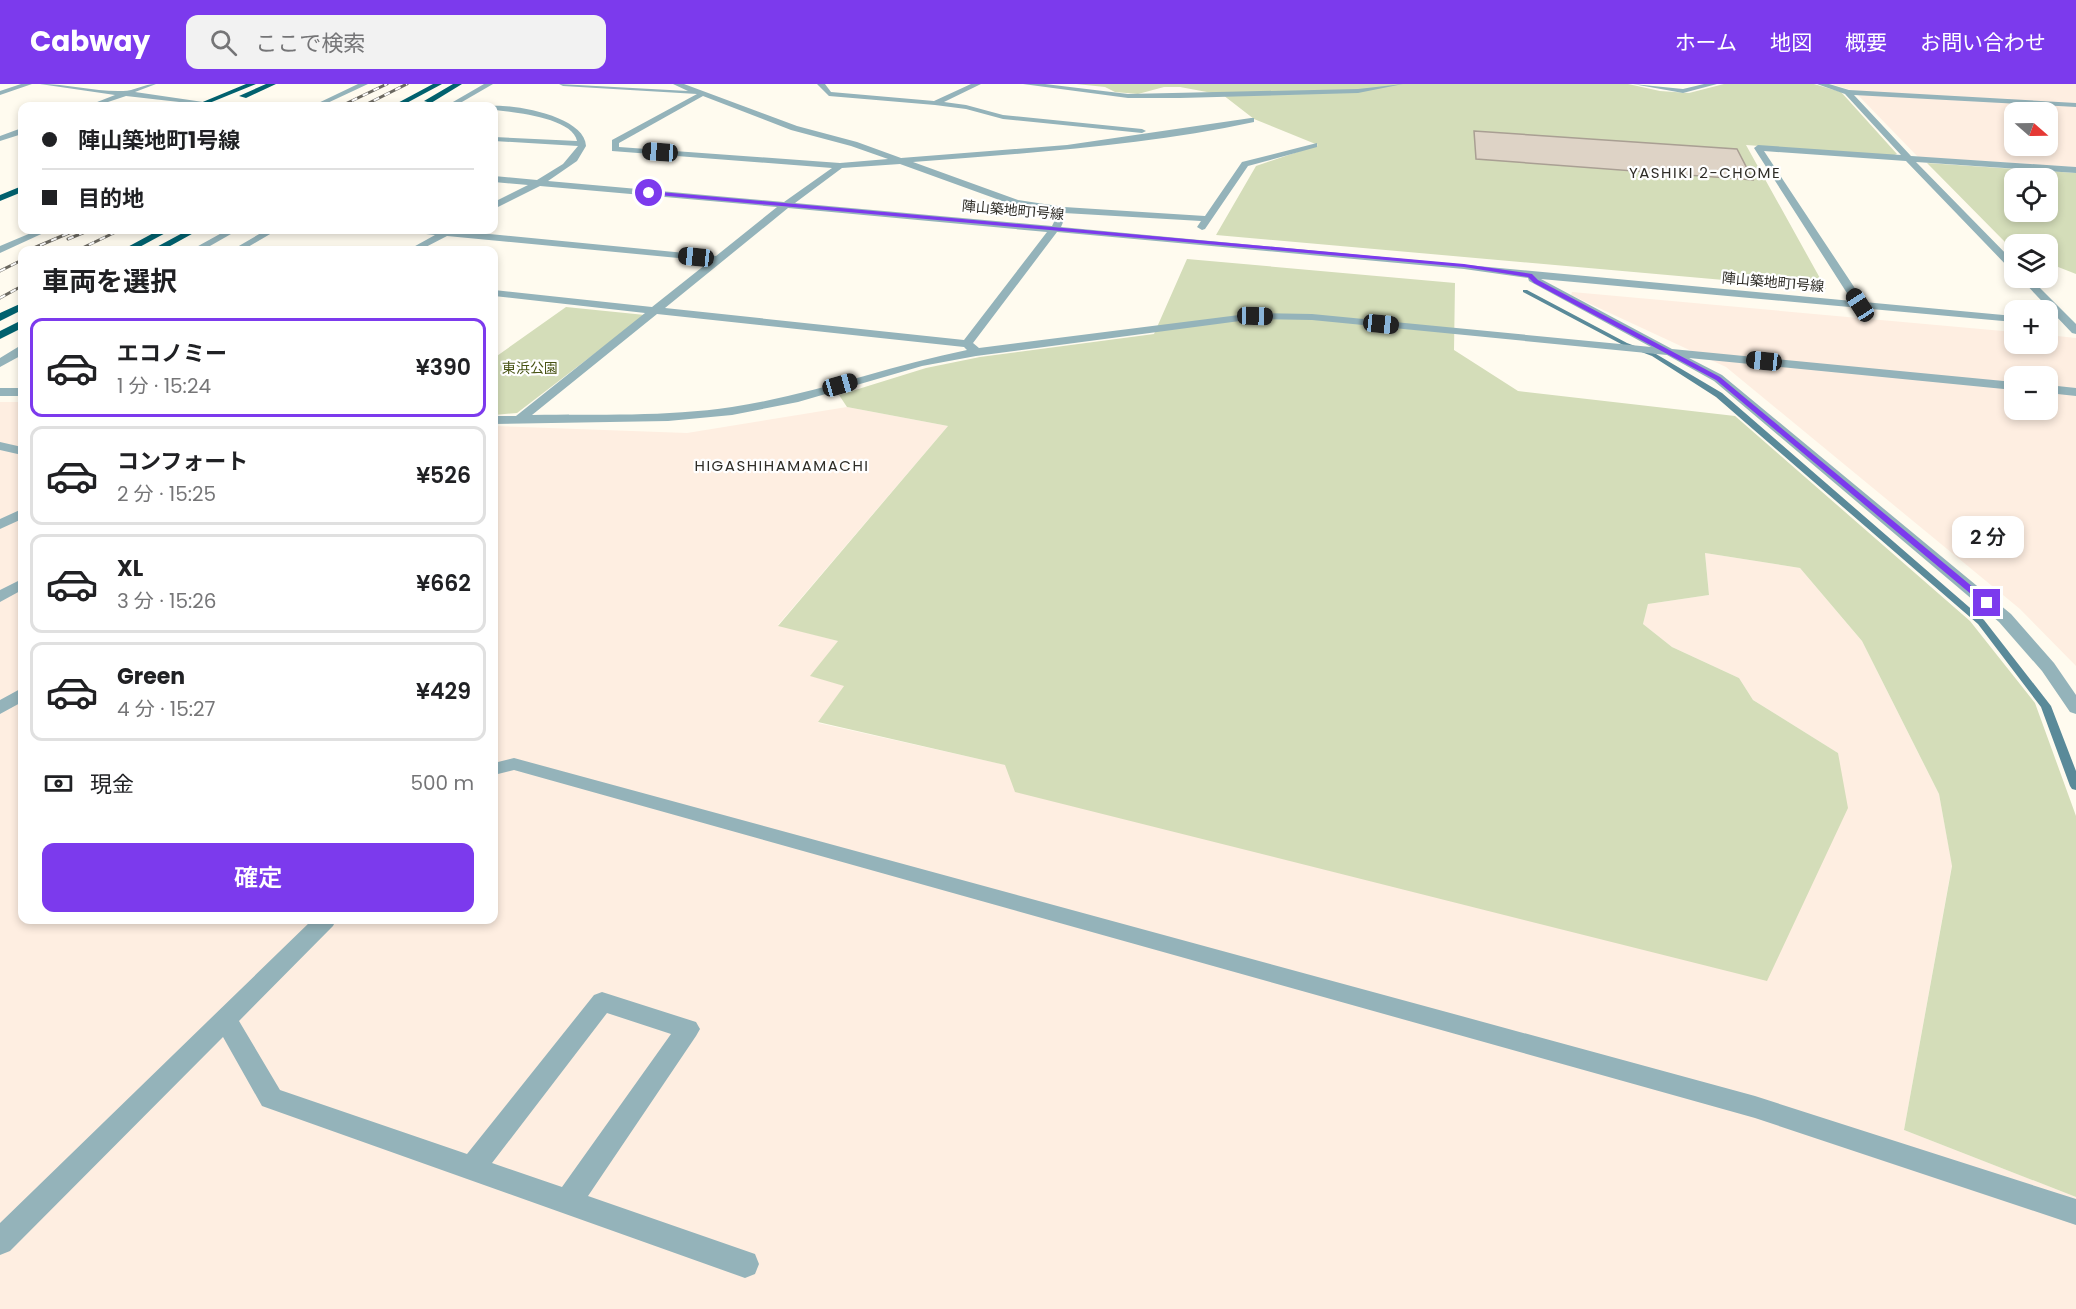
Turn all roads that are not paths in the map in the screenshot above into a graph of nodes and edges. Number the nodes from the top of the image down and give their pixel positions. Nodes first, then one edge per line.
1 (28, 84) edge
2 (44, 84) edge
3 (152, 84) edge
4 (252, 84) edge
5 (272, 84) edge
6 (364, 84) edge
7 (438, 84) edge
8 (458, 84) edge
9 (489, 84) edge
10 (563, 84) edge
11 (677, 84) edge
12 (821, 84) edge
13 (977, 84) edge
14 (1027, 84) edge
15 (1400, 84) edge
16 (1637, 84) edge
17 (1713, 84) edge
18 (1821, 84) edge
19 (1848, 92) junction
20 (0, 93) edge
21 (125, 94) junction
22 (702, 94) junction
23 (102, 102) edge
24 (197, 102) edge
25 (208, 102) edge
26 (229, 102) edge
27 (325, 102) edge
28 (404, 102) edge
29 (425, 102) edge
30 (459, 102) edge
31 (935, 103) junction
32 (2076, 105) edge
33 (498, 109) edge
34 (1251, 120) dead end
35 (18, 132) edge
36 (0, 134) edge
37 (1168, 134) junction
38 (10, 135) junction
39 (18, 136) edge
40 (0, 139) edge
41 (498, 139) edge
42 (583, 144) junction
43 (1314, 145) dead end
44 (1909, 159) junction
45 (903, 161) junction
46 (840, 166) junction
47 (2076, 170) edge
48 (2058, 178) edge
49 (498, 179) edge
50 (18, 180) edge
51 (2076, 180) edge
52 (535, 183) junction
53 (0, 188) edge
54 (498, 188) edge
55 (521, 190) junction
56 (18, 191) edge
57 (0, 198) edge
58 (498, 204) edge
59 (786, 205) junction
60 (1064, 210) junction
61 (776, 213) junction
62 (1207, 219) junction
63 (1056, 228) junction
64 (36, 234) edge
65 (158, 234) edge
66 (186, 234) edge
67 (226, 234) edge
68 (265, 234) edge
69 (443, 234) edge
70 (478, 234) edge
71 (1047, 237) junction
72 (1192, 245) junction
73 (135, 246) edge
74 (164, 246) edge
75 (203, 246) edge
76 (244, 246) edge
77 (421, 246) edge
78 (0, 250) edge
79 (2004, 257) edge
80 (718, 259) junction
81 (1530, 275) junction
82 (2035, 288) edge
83 (498, 293) edge
84 (1860, 305) junction
85 (18, 308) edge
86 (655, 310) junction
87 (0, 318) edge
88 (2004, 318) edge
89 (2058, 324) edge
90 (18, 325) edge
91 (2074, 326) edge
92 (0, 336) edge
93 (971, 348) junction
94 (18, 352) edge
95 (1666, 352) junction
96 (0, 363) edge
97 (2004, 385) edge
98 (2058, 390) edge
99 (0, 392) edge
100 (18, 392) edge
101 (2076, 392) edge
102 (498, 420) edge
103 (517, 420) junction
104 (0, 446) edge
105 (18, 450) edge
106 (18, 515) edge
107 (0, 525) edge
108 (18, 586) edge
109 (0, 597) edge
110 (18, 697) edge
111 (0, 708) edge
112 (2076, 708) edge
113 (498, 768) edge
114 (321, 924) edge
115 (225, 1019) junction
116 (471, 1169) junction
117 (568, 1202) junction
118 (2076, 1212) edge
119 (0, 1242) edge
120 (745, 1264) dead end

1 - 20 street
2 - 21 street
3 - 21 street
4 - 25 highway
5 - 26 highway
6 - 27 street
7 - 28 highway
8 - 29 highway
9 - 30 street
10 - 22 street
11 - 22 street
12 - 31 street
13 - 31 street
14 - 15 street
16 - 17 street
18 - 19 street
19 - 32 street
19 - 44 street
21 - 23 street
21 - 24 street
22 - 45 street
22 - 46 street
31 - 37 street
33 - 42 street
34 - 37 street
35 - 38 street
36 - 38 street
37 - 45 street
38 - 39 street
38 - 40 street
41 - 42 street
42 - 52 street
43 - 62 street
44 - 47 street
44 - 79 street
44 - 84 street
45 - 46 street
45 - 60 street
46 - 59 street
48 - 51 street
49 - 52 street, 陣山築地町1号線
50 - 53 highway
52 - 55 street
52 - 59 street, 陣山築地町1号線
54 - 55 street, 陣山築地町1号線
55 - 58 street
55 - 61 street, 陣山築地町1号線
56 - 57 highway
59 - 61 street
59 - 63 street, 陣山築地町1号線
60 - 62 street
60 - 63 street
61 - 71 street, 陣山築地町1号線
61 - 80 street
62 - 72 street
63 - 71 street
63 - 72 street, 陣山築地町1号線
64 - 78 street
65 - 73 highway
66 - 74 highway
67 - 75 street
68 - 76 street
69 - 77 street
70 - 80 street
71 - 72 street, 陣山築地町1号線
71 - 93 street
72 - 81 street, 陣山築地町1号線
80 - 86 street
81 - 84 street, 陣山築地町1号線
81 - 95 street
82 - 91 street
83 - 86 street
84 - 88 street, 陣山築地町1号線
85 - 87 highway
86 - 93 street
86 - 103 street
89 - 91 street
90 - 92 highway
93 - 95 street
93 - 103 street
94 - 96 street
95 - 97 street
95 - 112 street
98 - 101 street
99 - 100 street
102 - 103 street
104 - 105 street
106 - 107 street
108 - 109 street
110 - 111 street
113 - 118 street
114 - 115 street
115 - 116 street
115 - 119 street
116 - 117 street
116 - 117 street
117 - 120 street

